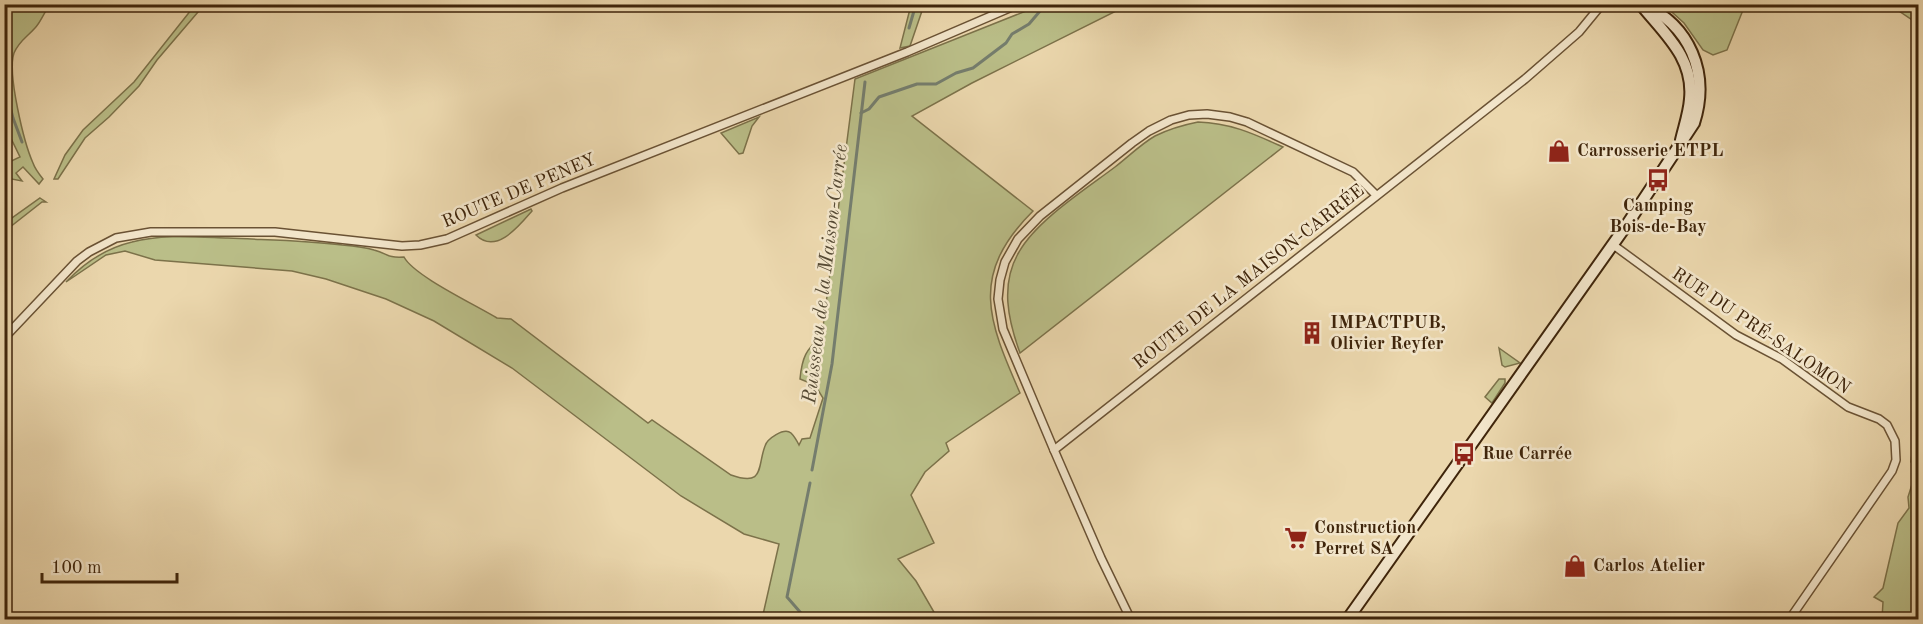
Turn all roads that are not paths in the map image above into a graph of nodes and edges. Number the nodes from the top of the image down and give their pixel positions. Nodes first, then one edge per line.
1 (1019, 4) edge
2 (1602, 4) edge
3 (1641, 4) edge
4 (1376, 195) junction
5 (1612, 244) junction
6 (4, 338) edge
7 (1054, 450) junction
8 (1131, 620) edge
9 (1347, 620) edge
10 (1789, 620) edge

1 - 6 street, ROUTE DE PENEY
2 - 4 street, ROUTE DE LA MAISON-CARRÉE
3 - 5 main road
4 - 7 street, ROUTE DE LA MAISON-CARRÉE
4 - 7 street
5 - 9 main road
5 - 10 street, RUE DU PRÉ-SALOMON
7 - 8 street

